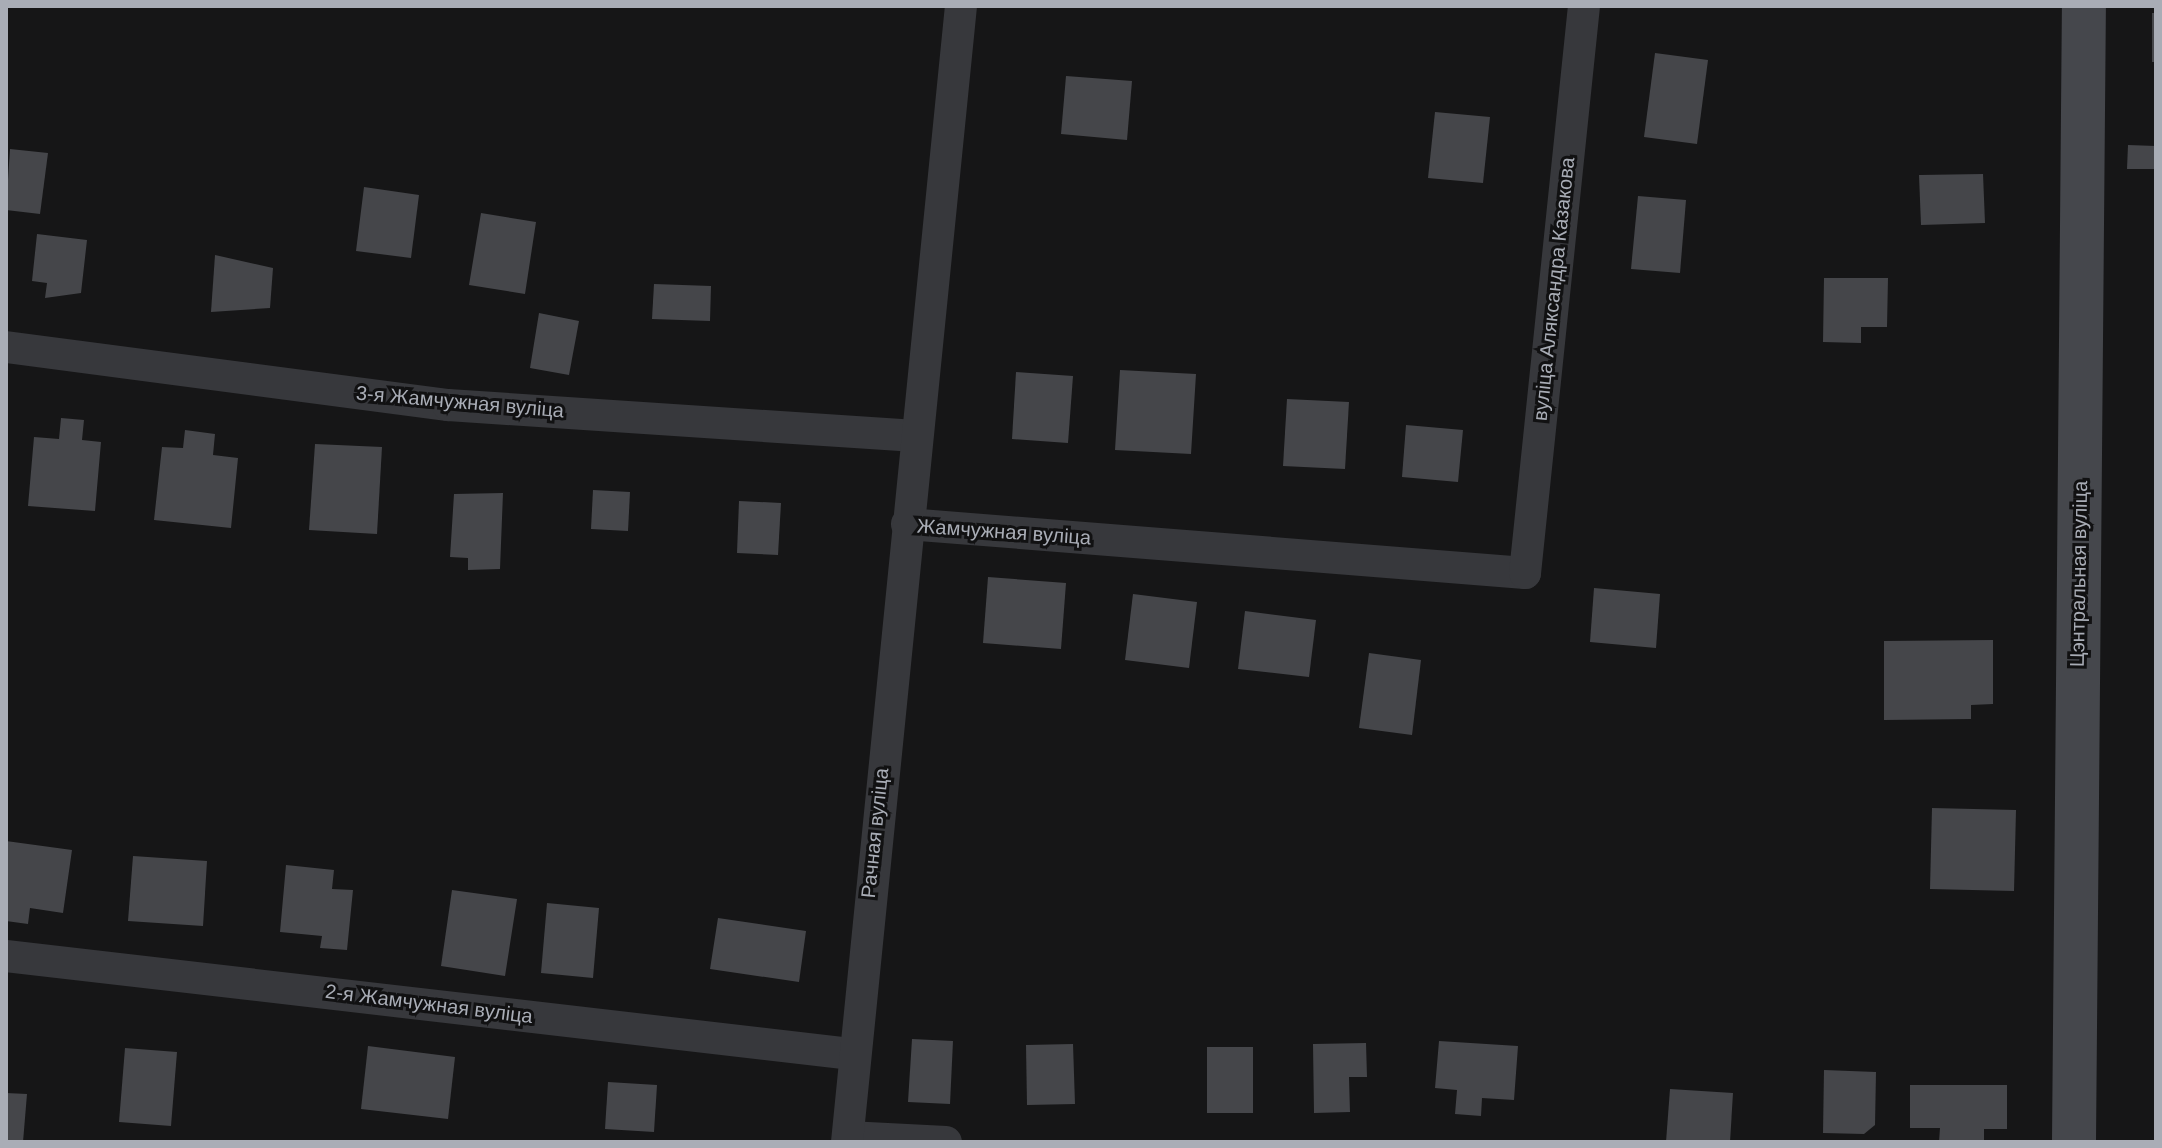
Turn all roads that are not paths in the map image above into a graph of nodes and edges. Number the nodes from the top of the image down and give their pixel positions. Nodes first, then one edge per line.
1 (961, 6) edge
2 (1584, 6) edge
3 (2084, 6) edge
4 (6, 347) edge
5 (916, 436) junction
6 (907, 524) junction
7 (1525, 573) joint
8 (6, 956) edge
9 (852, 1054) junction
10 (848, 1139) edge
11 (946, 1142) edge
12 (2074, 1142) edge

1 - 5 street, Жамчужная вуліца
2 - 7 street, вуліца Аляксандра Казакова
3 - 12 street, Цэнтральная вуліца
4 - 5 street, 3-я Жамчужная вуліца
5 - 6 street, Жамчужная вуліца
6 - 7 street, Жамчужная вуліца
6 - 9 street, Рачная вуліца
8 - 9 street, 2-я Жамчужная вуліца
9 - 10 street, Рачная вуліца
10 - 11 street

